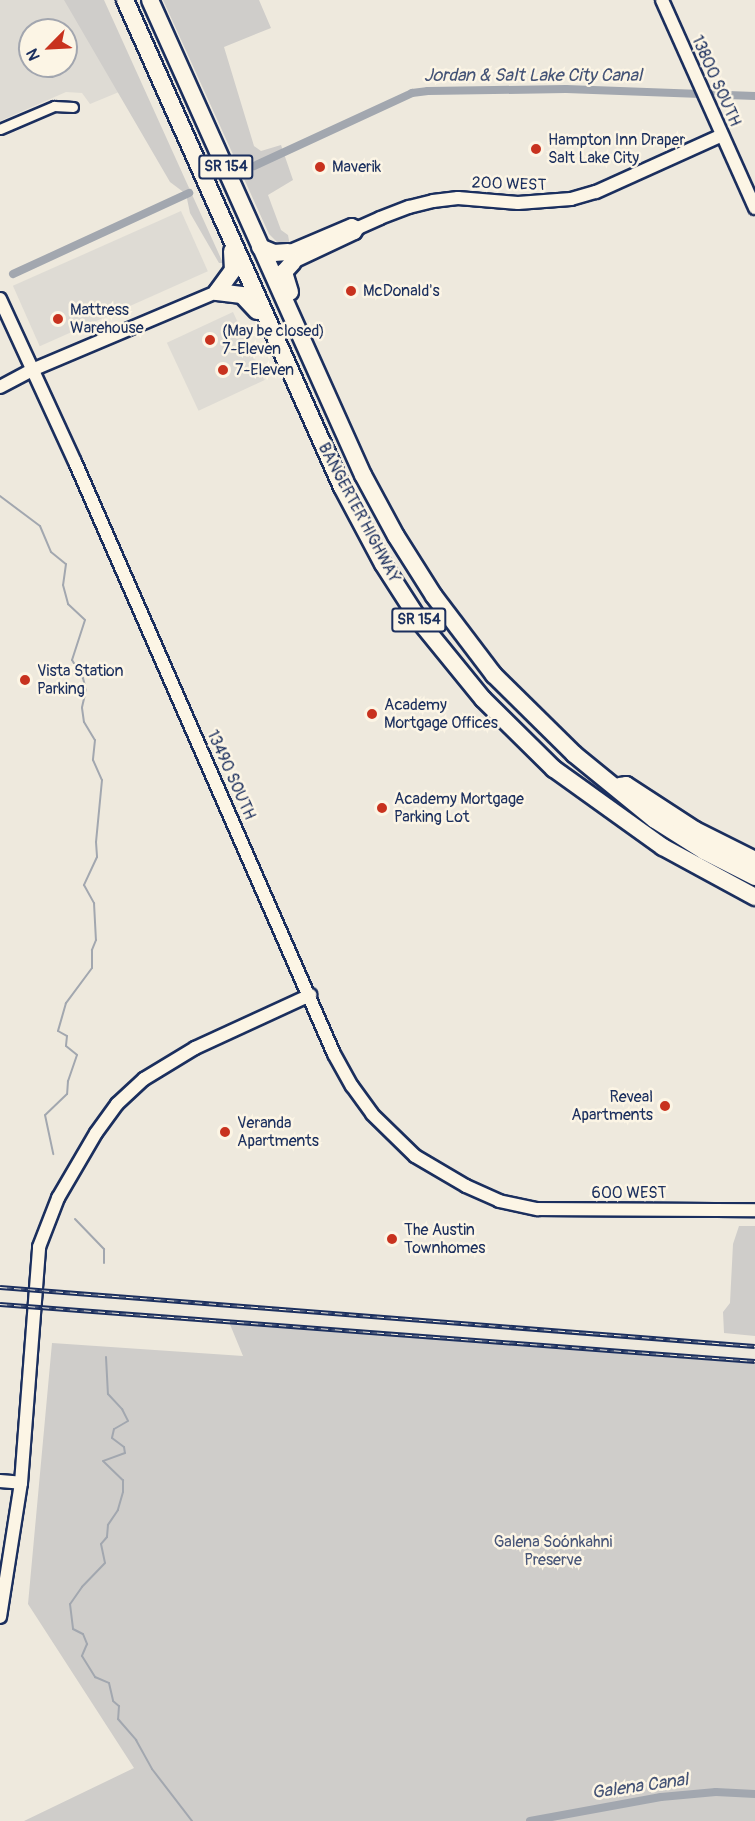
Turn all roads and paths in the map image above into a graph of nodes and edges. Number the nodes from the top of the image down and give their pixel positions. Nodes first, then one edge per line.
1 (124, 0) edge
2 (150, 0) edge
3 (159, 0) edge
4 (662, 0) edge
5 (191, 88) junction
6 (73, 107) dead end
7 (0, 129) edge
8 (722, 135) junction
9 (755, 208) edge
10 (230, 239) junction
11 (260, 247) junction
12 (290, 257) junction
13 (217, 292) junction
14 (0, 299) edge
15 (267, 323) junction
16 (307, 351) junction
17 (32, 370) junction
18 (0, 387) edge
19 (554, 769) junction
20 (613, 787) junction
21 (755, 860) edge
22 (755, 877) edge
23 (755, 897) edge
24 (755, 908) edge
25 (310, 994) junction
26 (503, 1202) joint
27 (755, 1210) edge
28 (0, 1481) edge
29 (21, 1483) junction
30 (0, 1617) edge

1 - 10 highway, BANGERTER HIGHWAY / SR 154
2 - 5 highway, BANGERTER HIGHWAY / SR 154
3 - 5 highway
4 - 8 street, 13800 SOUTH
5 - 11 highway, BANGERTER HIGHWAY / SR 154
6 - 7 street
8 - 9 street, 13800 SOUTH
8 - 12 street, 200 WEST
10 - 13 highway
10 - 15 highway, BANGERTER HIGHWAY / SR 154
11 - 12 highway
11 - 16 highway, BANGERTER HIGHWAY / SR 154
12 - 16 highway
13 - 15 highway
13 - 17 street
14 - 17 street, 13490 SOUTH
15 - 19 highway, BANGERTER HIGHWAY / SR 154
16 - 20 highway, BANGERTER HIGHWAY / SR 154
17 - 18 street
17 - 25 street, 13490 SOUTH
19 - 23 highway, BANGERTER HIGHWAY / SR 154
19 - 24 highway
20 - 21 highway
20 - 22 highway, BANGERTER HIGHWAY / SR 154
25 - 26 street, 13490 SOUTH
25 - 29 street
26 - 27 street, 600 WEST
28 - 29 street
29 - 30 street

